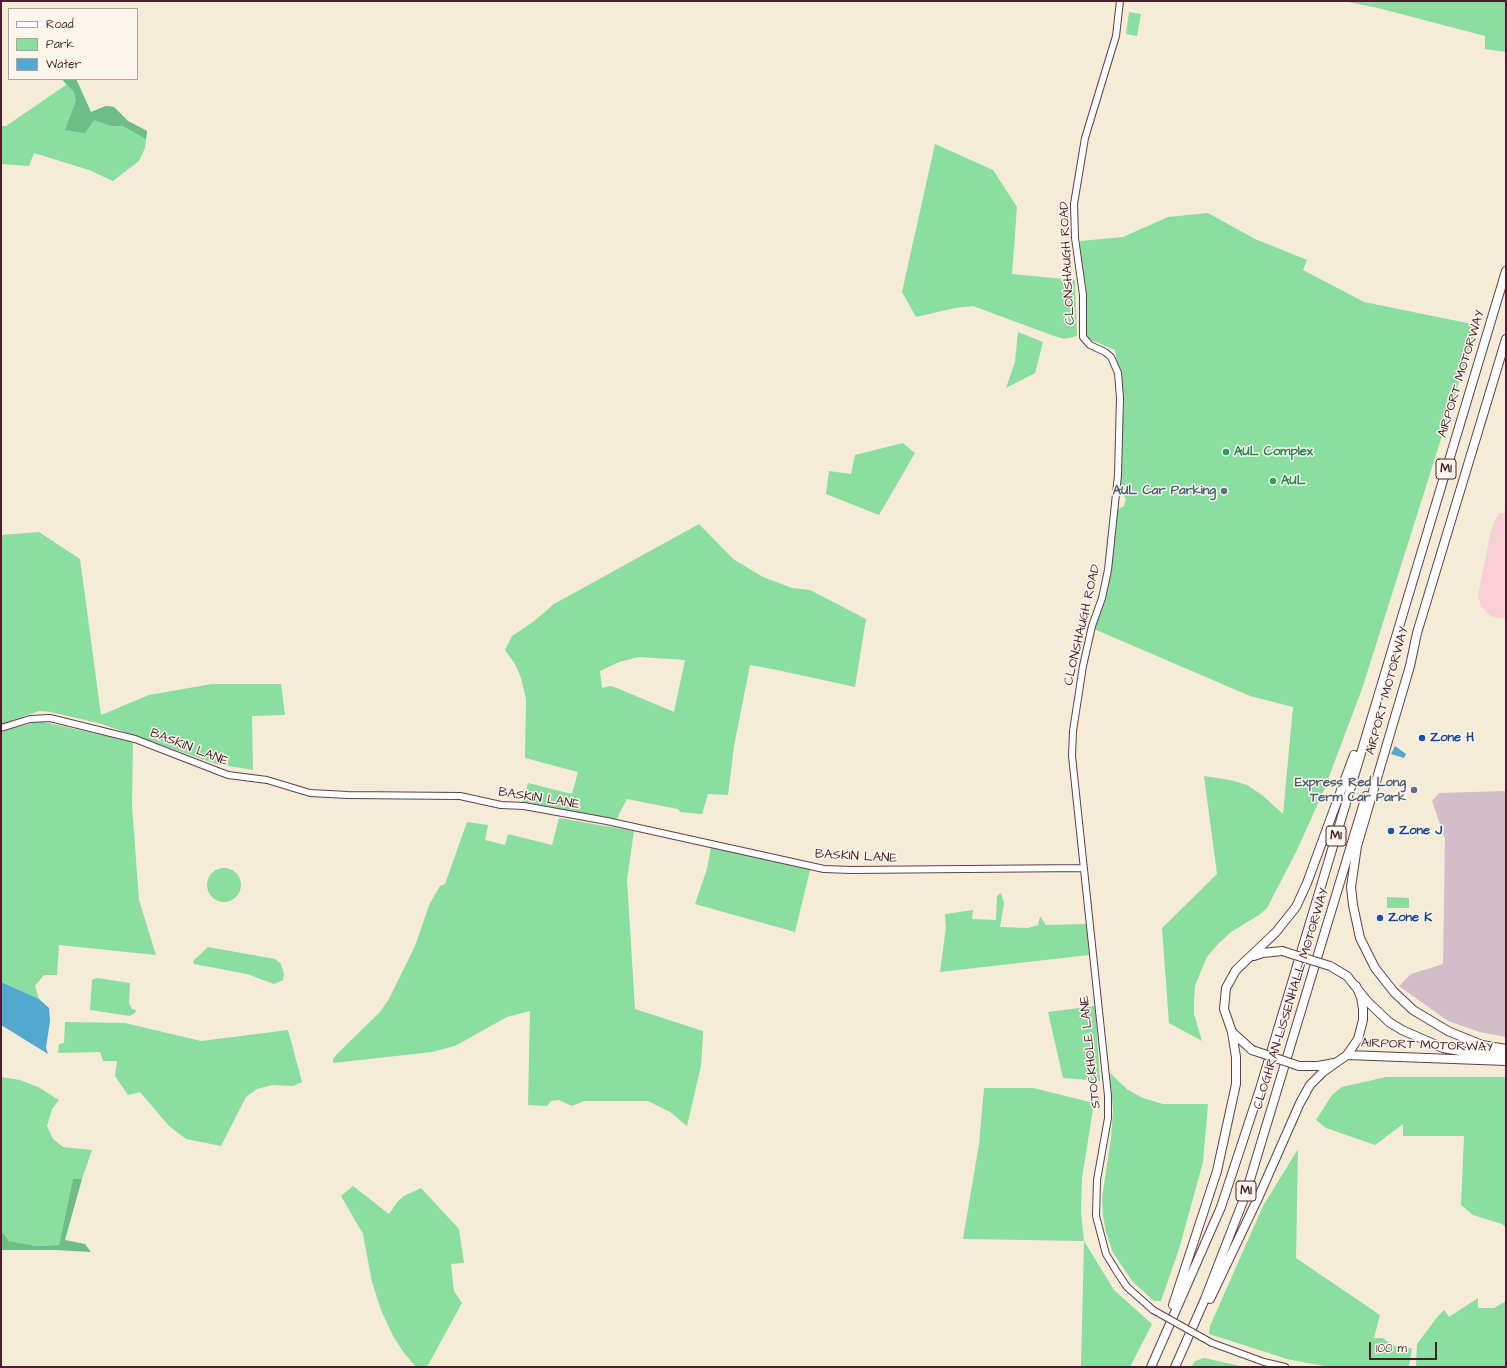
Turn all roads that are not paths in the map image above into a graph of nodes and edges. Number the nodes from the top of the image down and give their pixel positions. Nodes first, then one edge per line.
1 (1120, 1) edge
2 (1506, 271) edge
3 (1506, 338) edge
4 (1417, 632) junction
5 (1386, 668) junction
6 (1, 728) edge
7 (1083, 868) junction
8 (1248, 959) junction
9 (1356, 986) junction
10 (1232, 1032) junction
11 (1506, 1049) edge
12 (1347, 1055) junction
13 (1506, 1055) edge
14 (1506, 1061) edge
15 (1336, 1062) junction
16 (1153, 1364) edge
17 (1176, 1367) edge
18 (1285, 1367) edge

1 - 7 street, CLONSHAUGH ROAD
2 - 5 highway, AIRPORT MOTORWAY / M1
3 - 4 highway, AIRPORT MOTORWAY / M1
4 - 11 highway, AIRPORT MOTORWAY / M1
4 - 17 highway, CLOGHRAN LISSENHALL MOTORWAY / M1
5 - 8 highway, M1
5 - 16 highway, CLOGHRAN LISSENHALL MOTORWAY / M1
6 - 7 street, BASKIN LANE
7 - 18 street, STOCKHOLE LANE, bridge
8 - 9 highway, M1, bridge
8 - 10 highway, M1
9 - 12 highway, M1
9 - 13 highway
10 - 15 highway, M1, bridge
10 - 16 highway
12 - 14 highway, AIRPORT MOTORWAY
12 - 15 highway, M1
15 - 17 highway, M1

